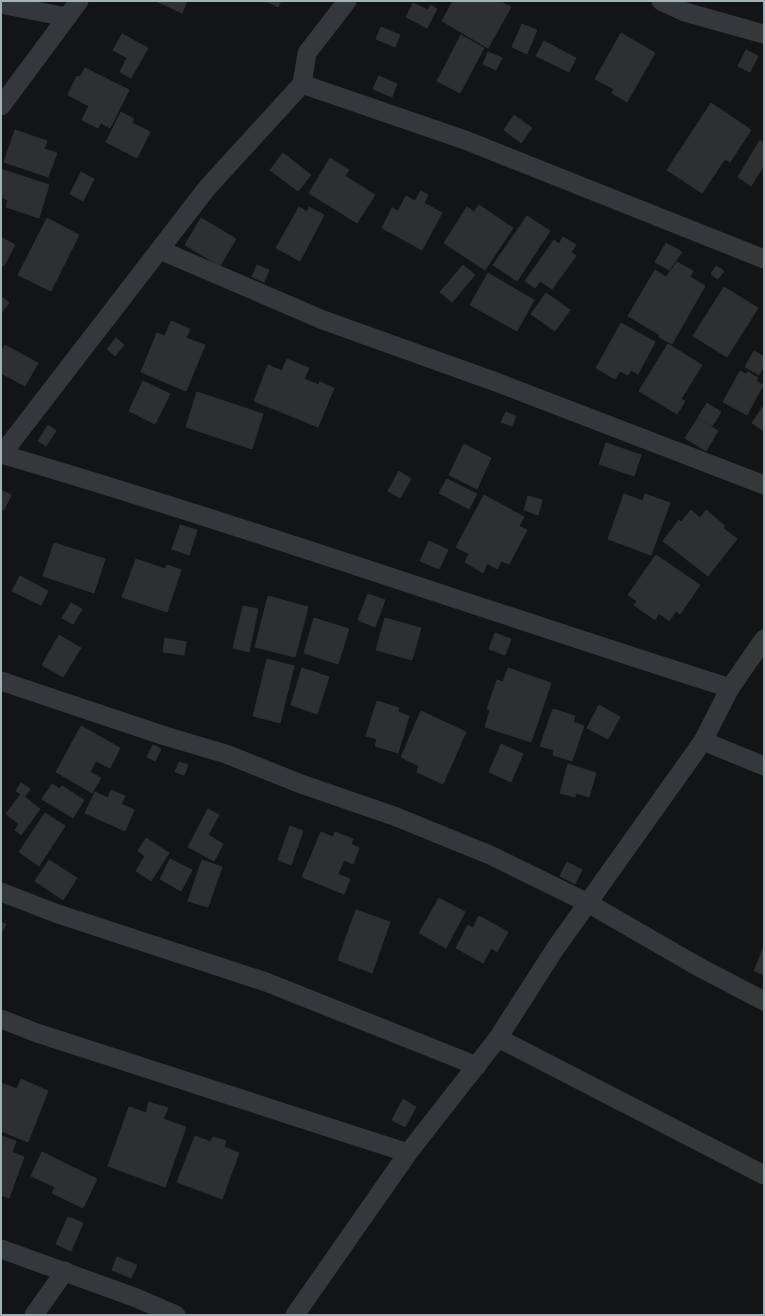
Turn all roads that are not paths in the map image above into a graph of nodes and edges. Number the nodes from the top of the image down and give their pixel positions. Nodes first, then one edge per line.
1 (79, 1) edge
2 (347, 1) edge
3 (661, 1) edge
4 (1, 4) edge
5 (66, 17) junction
6 (764, 34) edge
7 (302, 84) junction
8 (1, 106) edge
9 (160, 250) junction
10 (764, 259) edge
11 (2, 454) edge
12 (764, 484) edge
13 (764, 639) edge
14 (1, 681) edge
15 (730, 688) junction
16 (703, 741) junction
17 (764, 766) edge
18 (1, 892) edge
19 (588, 903) junction
20 (764, 1001) edge
21 (1, 1019) edge
22 (498, 1038) junction
23 (477, 1066) junction
24 (408, 1153) junction
25 (764, 1175) edge
26 (1, 1250) edge
27 (65, 1271) junction
28 (34, 1315) edge
29 (176, 1315) edge
30 (295, 1315) edge

1 - 5 street
2 - 7 street
3 - 6 street
4 - 5 street
5 - 8 street
7 - 9 street
7 - 10 street
9 - 11 street
9 - 12 street
11 - 15 street
13 - 15 street
14 - 19 street
15 - 16 street
16 - 17 street
16 - 19 street
18 - 23 street
19 - 20 street
19 - 22 street
21 - 24 street
22 - 23 street
22 - 25 street
23 - 24 street
24 - 30 street
26 - 27 street
27 - 28 street
27 - 29 street

